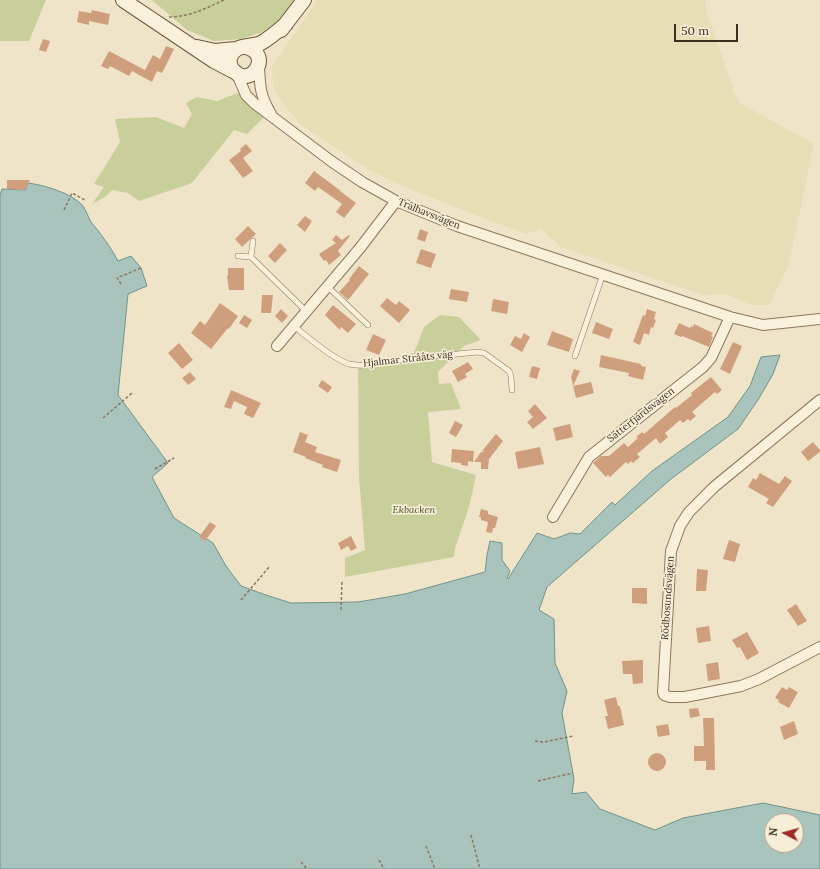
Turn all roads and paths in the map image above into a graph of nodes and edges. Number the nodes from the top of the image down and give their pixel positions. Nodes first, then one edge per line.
1 (123, 0) edge
2 (224, 0) edge
3 (304, 0) edge
4 (168, 17) dead end
5 (286, 24) junction
6 (189, 45) junction
7 (241, 48) junction
8 (259, 63) junction
9 (235, 72) junction
10 (273, 117) junction
11 (85, 200) dead end
12 (396, 201) junction
13 (64, 210) dead end
14 (254, 241) dead end
15 (238, 256) dead end
16 (250, 257) junction
17 (141, 268) dead end
18 (603, 274) junction
19 (121, 284) dead end
20 (327, 286) junction
21 (306, 311) junction
22 (730, 317) junction
23 (820, 319) edge
24 (368, 325) dead end
25 (294, 326) junction
26 (277, 346) dead end
27 (575, 356) dead end
28 (512, 390) dead end
29 (132, 393) dead end
30 (820, 400) edge
31 (103, 418) dead end
32 (174, 458) dead end
33 (155, 469) dead end
34 (554, 517) dead end
35 (270, 566) dead end
36 (342, 580) dead end
37 (241, 600) dead end
38 (341, 610) dead end
39 (820, 647) edge
40 (573, 736) dead end
41 (535, 741) dead end
42 (573, 774) dead end
43 (538, 781) dead end
44 (471, 835) dead end
45 (426, 846) dead end
46 (379, 860) dead end
47 (302, 862) dead end
48 (307, 869) edge
49 (384, 869) edge
50 (435, 869) edge
51 (480, 869) edge

1 - 6 street
2 - 4 path
3 - 5 street
5 - 7 street
5 - 8 street
6 - 7 street
6 - 9 street
7 - 8 street
7 - 9 street
8 - 9 street
8 - 10 street, Trälhavsvägen
9 - 10 street, Trälhavsvägen
10 - 12 street, Trälhavsvägen
11 - 13 path
12 - 18 street, Trälhavsvägen
12 - 20 street
14 - 16 lane
15 - 16 lane
16 - 21 lane
17 - 19 path
18 - 22 street, Trälhavsvägen
18 - 27 lane
20 - 21 street
20 - 24 lane
21 - 25 street
22 - 23 street, Trälhavsvägen
22 - 34 street, Sätterfjärdsvägen
25 - 26 street
25 - 28 lane, Hjalmar Strååts väg
29 - 31 path
30 - 39 street, Rödbosundsvägen
32 - 33 path
35 - 37 path
36 - 38 path
40 - 41 path
42 - 43 path
44 - 51 path
45 - 50 path
46 - 49 path
47 - 48 path

